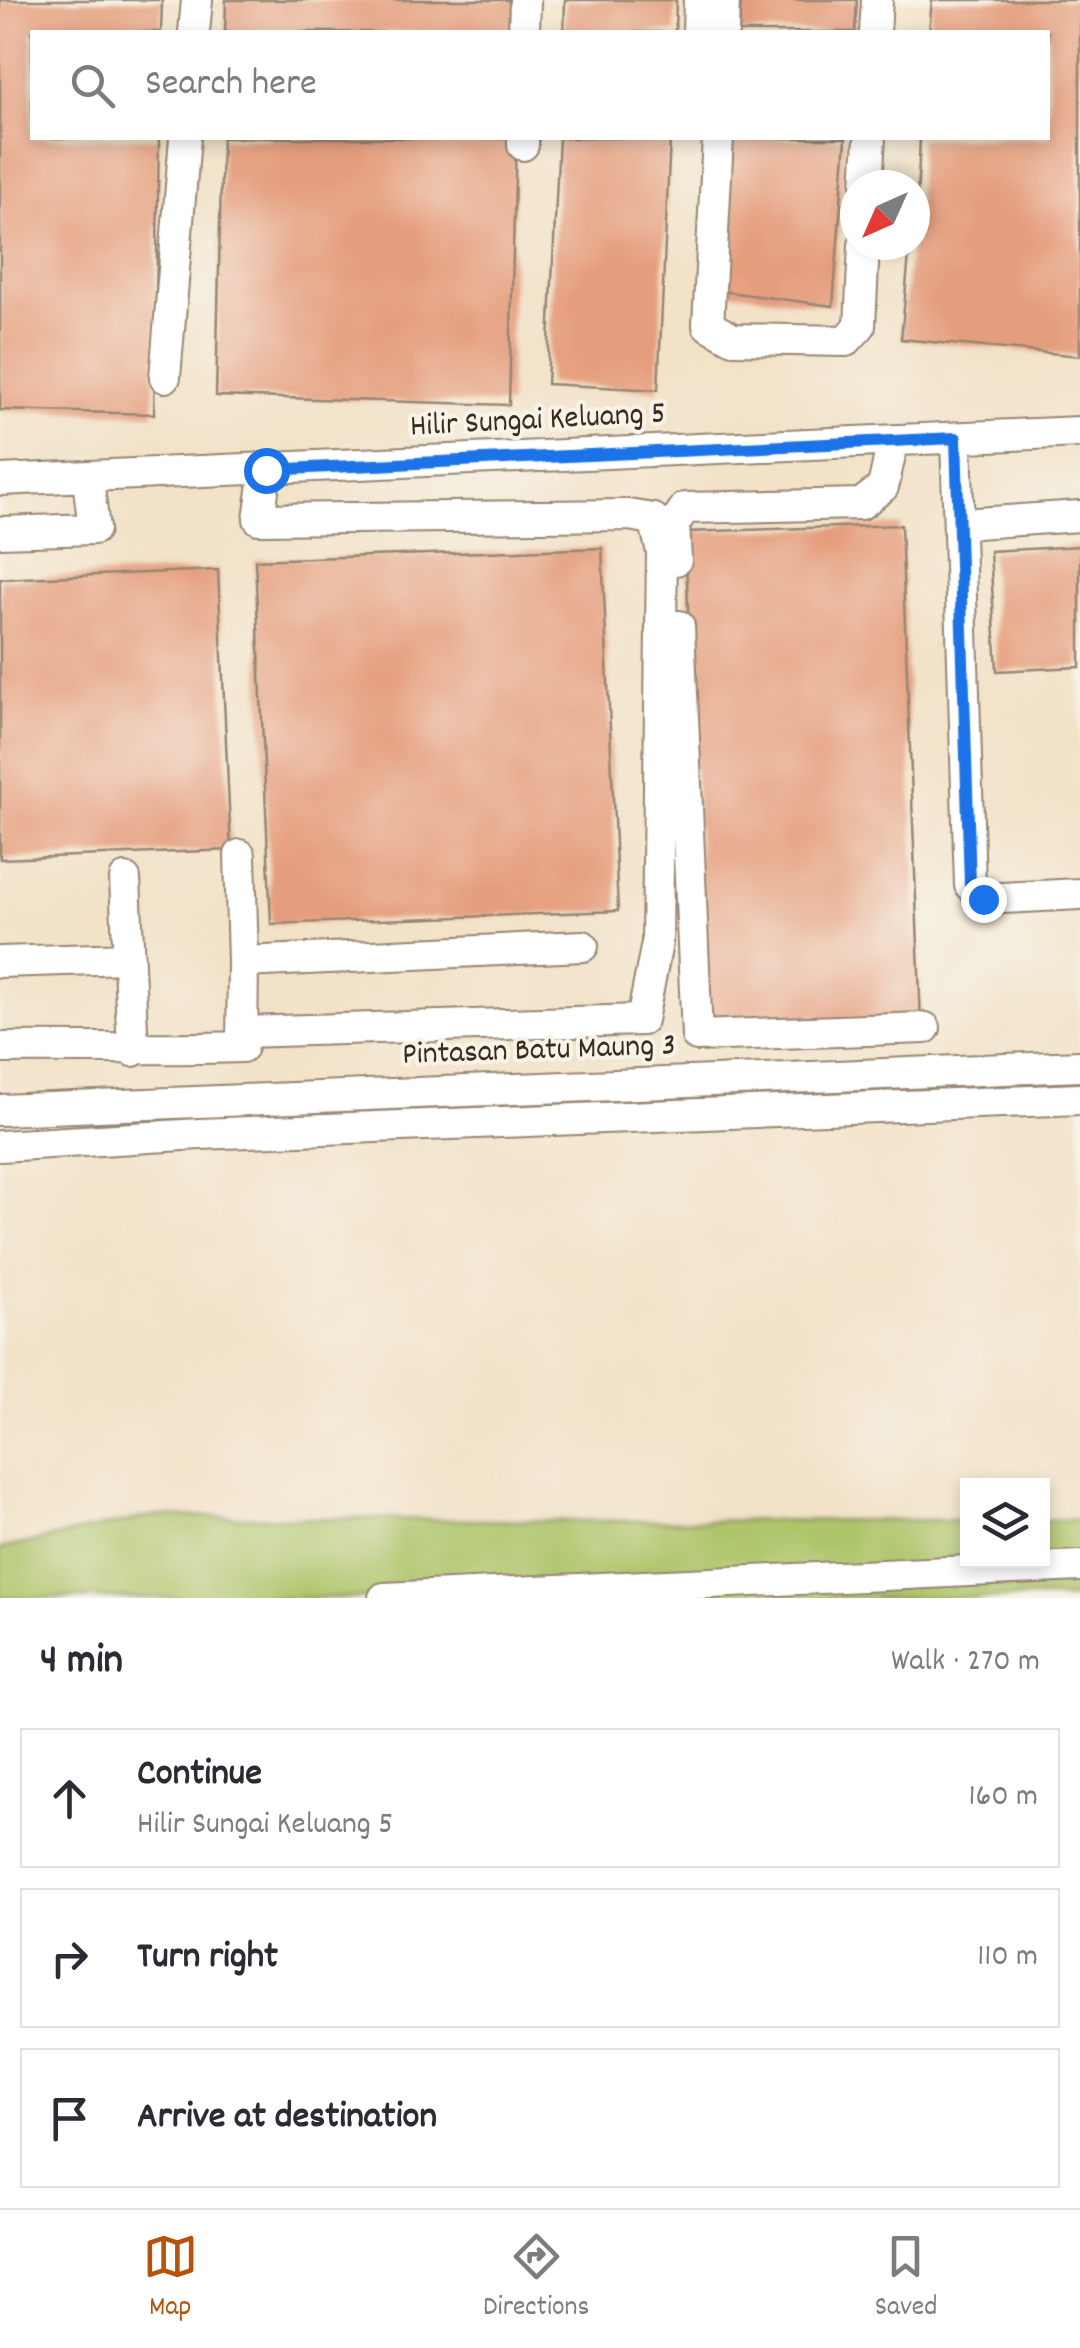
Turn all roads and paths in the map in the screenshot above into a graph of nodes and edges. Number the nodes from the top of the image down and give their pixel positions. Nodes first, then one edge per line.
1 (196, 0) edge
2 (525, 0) edge
3 (699, 0) edge
4 (724, 0) edge
5 (877, 0) edge
6 (194, 30) edge
7 (524, 30) edge
8 (698, 30) edge
9 (723, 30) edge
10 (875, 30) edge
11 (185, 140) edge
12 (718, 140) edge
13 (870, 140) edge
14 (868, 170) edge
15 (863, 260) edge
16 (164, 377) dead end
17 (1080, 432) edge
18 (956, 438) junction
19 (894, 440) junction
20 (266, 470) junction
21 (88, 479) junction
22 (0, 480) edge
23 (1080, 516) edge
24 (961, 524) junction
25 (0, 532) edge
26 (240, 855) dead end
27 (125, 879) dead end
28 (1080, 894) edge
29 (583, 946) dead end
30 (129, 958) junction
31 (0, 962) edge
32 (243, 962) junction
33 (925, 1028) dead end
34 (242, 1032) junction
35 (0, 1048) edge
36 (133, 1051) junction
37 (1080, 1066) edge
38 (1080, 1098) edge
39 (0, 1110) edge
40 (0, 1146) edge
41 (1080, 1566) edge
42 (384, 1598) edge

1 - 6 street
2 - 7 street
3 - 8 street
4 - 9 street
5 - 10 street
11 - 16 street
12 - 15 street
13 - 14 street
17 - 18 street, Hilir Sungai Keluang 5
18 - 19 street, Hilir Sungai Keluang 5
18 - 24 street
19 - 20 street, Hilir Sungai Keluang 5
19 - 33 street
20 - 21 street, Hilir Sungai Keluang 5
20 - 34 street
21 - 22 street, Hilir Sungai Keluang 5
21 - 25 street
23 - 24 street
24 - 28 street
26 - 32 street
27 - 30 street
29 - 32 street
30 - 31 street
30 - 36 street
32 - 34 street
34 - 36 street
35 - 36 street
37 - 39 street, Pintasan Batu Maung 3
38 - 40 street
41 - 42 street

